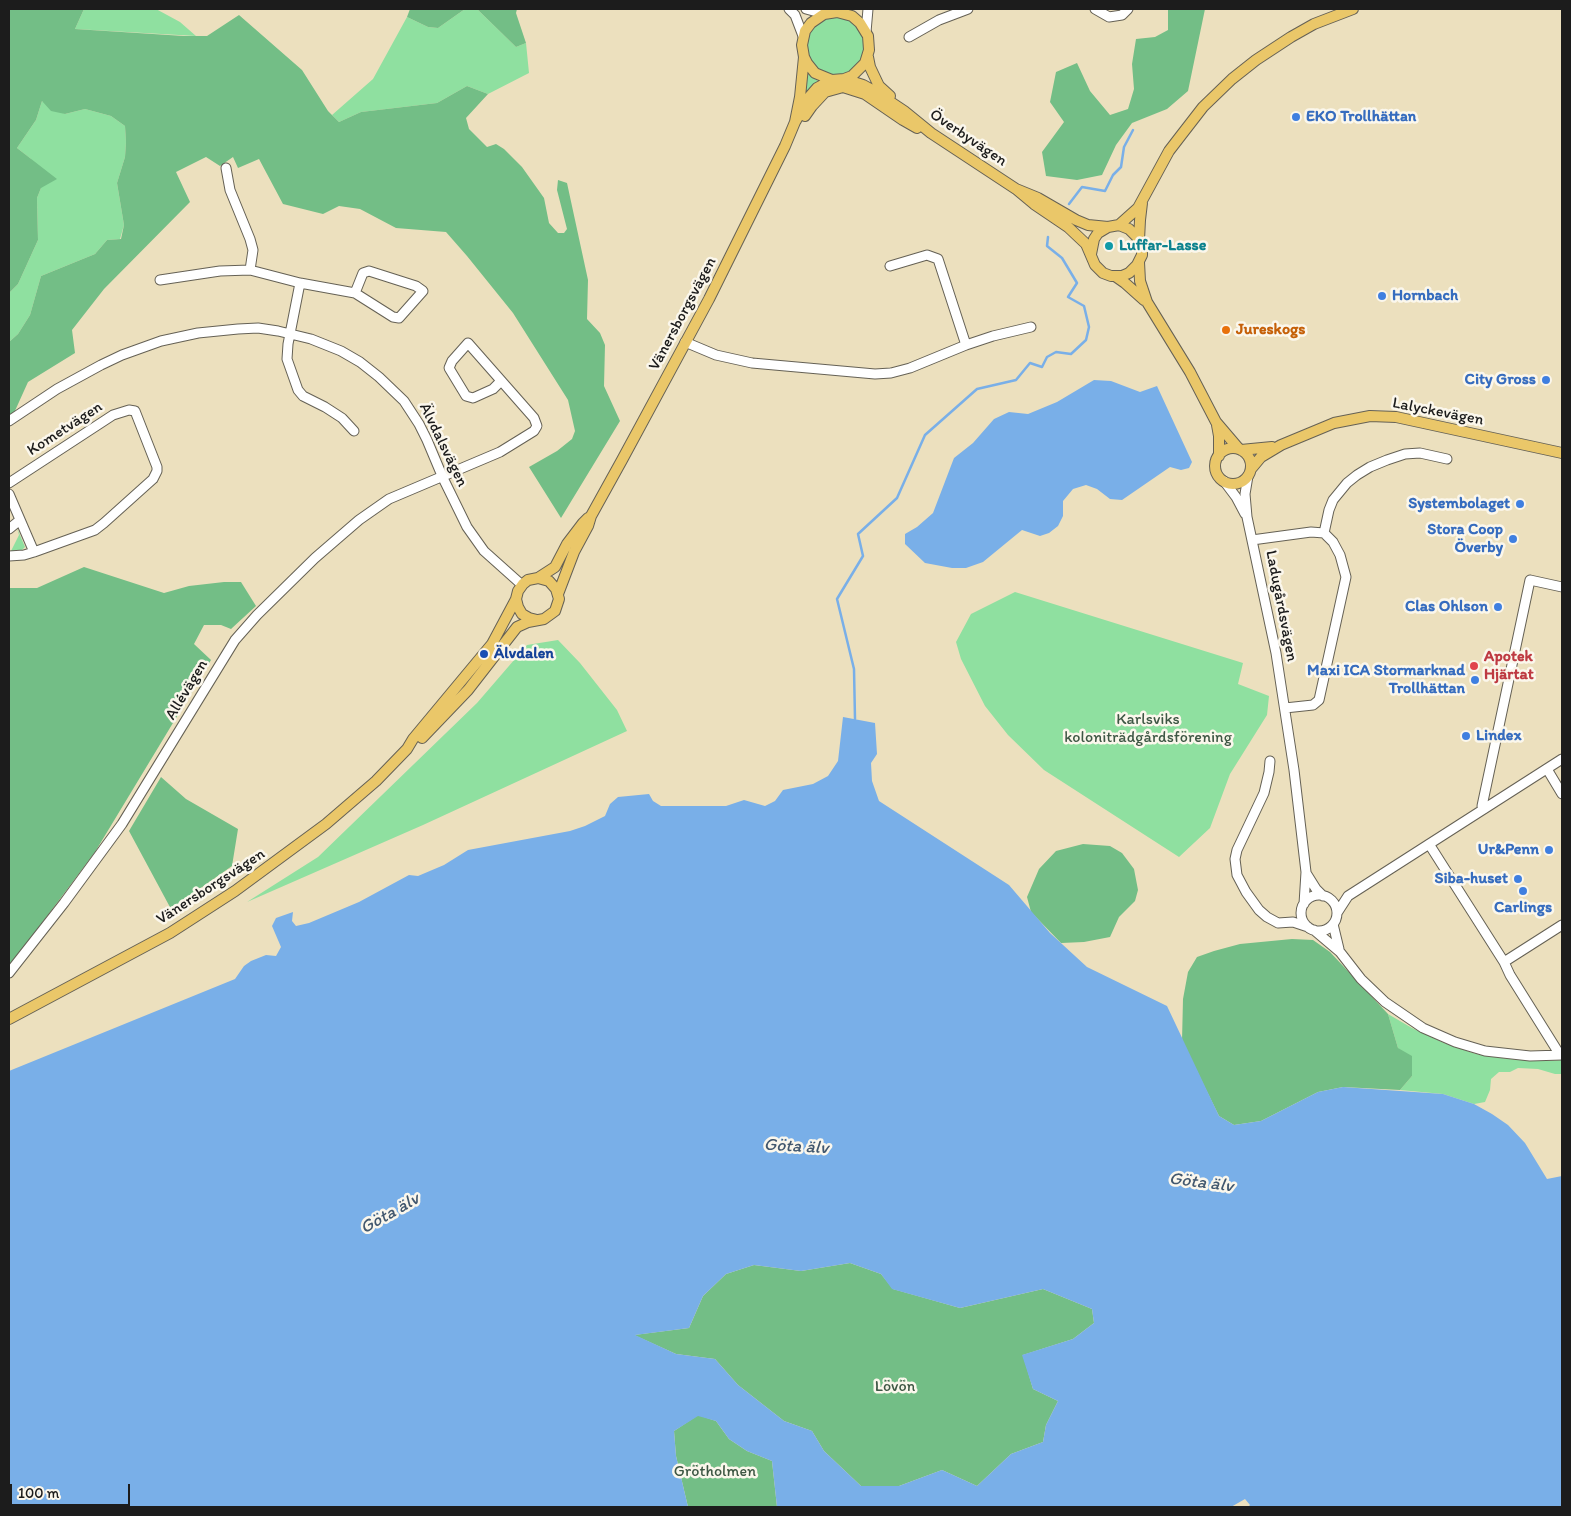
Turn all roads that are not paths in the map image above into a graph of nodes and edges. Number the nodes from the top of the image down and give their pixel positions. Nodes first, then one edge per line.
1 (789, 9) edge
2 (806, 9) edge
3 (868, 9) edge
4 (968, 9) edge
5 (1095, 9) edge
6 (1128, 9) edge
7 (1353, 9) edge
8 (845, 11) edge
9 (824, 14) junction
10 (866, 32) junction
11 (803, 36) junction
12 (909, 37) dead end
13 (804, 57) junction
14 (868, 57) junction
15 (844, 79) junction
16 (832, 80) junction
17 (904, 111) junction
18 (795, 122) junction
19 (931, 133) junction
20 (785, 146) junction
21 (226, 168) dead end
22 (1016, 189) junction
23 (1143, 200) junction
24 (1119, 225) junction
25 (1108, 227) junction
26 (1139, 240) junction
27 (1091, 254) junction
28 (1139, 262) junction
29 (890, 266) dead end
30 (250, 270) junction
31 (1115, 276) junction
32 (160, 280) dead end
33 (300, 283) junction
34 (355, 293) junction
35 (1147, 302) junction
36 (1031, 327) dead end
37 (290, 333) junction
38 (685, 342) junction
39 (966, 345) junction
40 (501, 381) junction
41 (9, 421) edge
42 (1216, 422) junction
43 (354, 431) dead end
44 (1281, 445) junction
45 (1240, 449) junction
46 (1562, 453) edge
47 (1219, 456) junction
48 (1447, 459) dead end
49 (1249, 472) junction
50 (443, 478) junction
51 (1224, 481) junction
52 (9, 483) edge
53 (9, 494) edge
54 (591, 516) junction
55 (1246, 516) junction
56 (20, 520) junction
57 (9, 529) edge
58 (1324, 534) junction
59 (1252, 540) junction
60 (34, 552) junction
61 (9, 556) edge
62 (538, 578) junction
63 (522, 584) junction
64 (1562, 587) edge
65 (558, 594) junction
66 (516, 599) junction
67 (537, 620) junction
68 (1285, 708) junction
69 (407, 749) junction
70 (1562, 759) edge
71 (1270, 761) dead end
72 (1547, 769) junction
73 (1562, 794) edge
74 (1484, 809) junction
75 (1429, 844) junction
76 (1306, 872) junction
77 (1348, 896) junction
78 (1327, 898) junction
79 (1303, 907) junction
80 (1336, 913) junction
81 (1293, 922) junction
82 (1333, 924) junction
83 (1562, 925) edge
84 (1311, 928) junction
85 (1340, 952) junction
86 (1504, 962) junction
87 (9, 973) edge
88 (9, 1019) edge
89 (1561, 1055) edge

1 - 11 street
2 - 9 street
3 - 10 street
4 - 12 street
5 - 6 street
7 - 23 main road
8 - 9 main road
8 - 10 main road
9 - 11 main road
10 - 14 main road
11 - 13 main road, Vänersborgsvägen
13 - 16 main road
13 - 18 main road, Vänersborgsvägen
14 - 15 main road
14 - 17 main road, Överbyvägen
15 - 16 main road, Vänersborgsvägen
15 - 17 main road, Överbyvägen
16 - 18 main road, Vänersborgsvägen
17 - 19 main road, Överbyvägen
18 - 20 main road, Vänersborgsvägen
19 - 20 main road
19 - 22 main road, Överbyvägen
20 - 38 main road, Vänersborgsvägen
21 - 30 street
22 - 25 main road, Överbyvägen
22 - 27 main road, Överbyvägen
23 - 24 main road
23 - 26 main road
24 - 25 main road, Överbyvägen
24 - 26 main road
25 - 27 main road
26 - 28 main road
27 - 31 main road, Överbyvägen
28 - 31 main road
28 - 35 main road, Ladugårdsvägen
29 - 39 street
30 - 32 street
30 - 33 street
31 - 35 main road, Ladugårdsvägen
33 - 34 street
33 - 37 street
34 - 34 street
35 - 42 main road, Ladugårdsvägen
36 - 39 street
37 - 41 street, Älvdalsvägen
37 - 43 street
37 - 50 street, Älvdalsvägen
38 - 39 street
38 - 54 main road, Vänersborgsvägen
40 - 40 street
40 - 50 street, Allévägen
42 - 45 main road, Ladugårdsvägen
42 - 47 main road, Ladugårdsvägen
44 - 45 main road, Lalyckevägen
44 - 46 main road, Lalyckevägen
44 - 49 main road, Lalyckevägen
45 - 47 main road
45 - 49 main road, Ladugårdsvägen
47 - 51 main road, Ladugårdsvägen
48 - 58 street
49 - 51 main road
49 - 55 street, Ladugårdsvägen
50 - 63 street, Älvdalsvägen
50 - 87 street, Allévägen
51 - 55 street, Ladugårdsvägen
52 - 60 street, Kometvägen
53 - 56 street
54 - 62 main road, Vänersborgsvägen
54 - 65 main road, Vänersborgsvägen
55 - 59 street, Ladugårdsvägen
56 - 57 street
56 - 60 street
58 - 59 street, Ladugårdsvägen
58 - 68 street
59 - 68 street, Ladugårdsvägen
60 - 61 street, Kometvägen
62 - 63 main road, Vänersborgsvägen
62 - 65 main road
63 - 66 main road, Vänersborgsvägen
64 - 74 street
65 - 67 main road, Vänersborgsvägen
66 - 67 main road
66 - 69 main road, Vänersborgsvägen
67 - 69 main road, Vänersborgsvägen
68 - 76 street, Ladugårdsvägen
69 - 88 main road, Vänersborgsvägen
70 - 72 street
71 - 81 street
72 - 73 street
72 - 74 street
74 - 75 street
75 - 77 street
75 - 86 street
76 - 78 street, Ladugårdsvägen
76 - 79 street, Ladugårdsvägen
77 - 78 street
77 - 80 street
78 - 79 street
78 - 80 street
79 - 81 street
79 - 84 street
80 - 82 street
81 - 84 street
82 - 84 street
82 - 85 street
83 - 86 street
84 - 85 street
85 - 89 street
86 - 89 street

